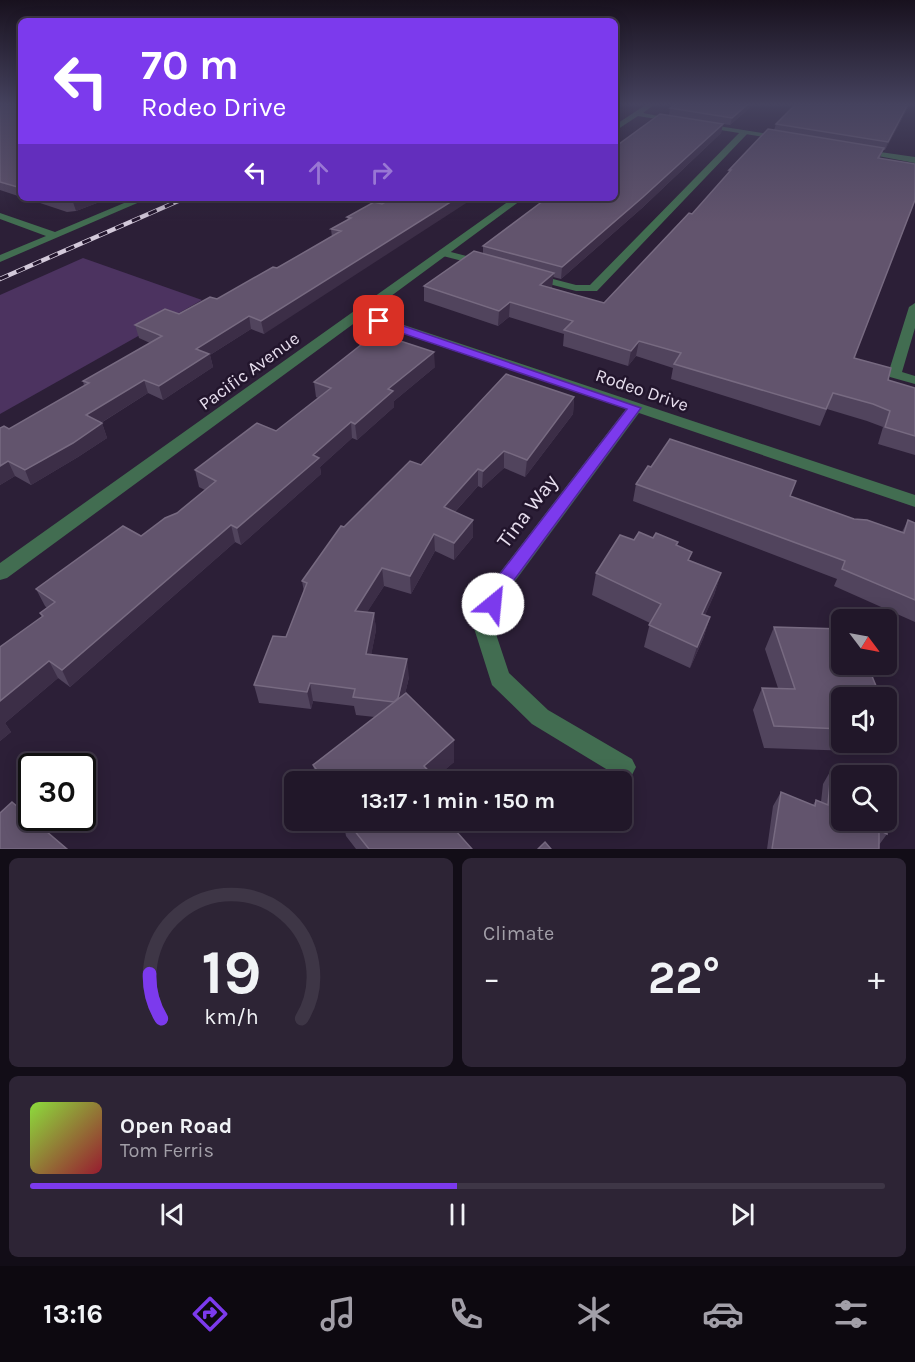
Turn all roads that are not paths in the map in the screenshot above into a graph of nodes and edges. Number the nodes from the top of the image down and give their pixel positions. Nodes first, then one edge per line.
1 (734, 144) edge
2 (858, 151) edge
3 (915, 160) edge
4 (137, 201) edge
5 (515, 201) edge
6 (0, 216) edge
7 (56, 236) junction
8 (443, 253) junction
9 (0, 259) edge
10 (498, 268) edge
11 (520, 274) edge
12 (915, 307) edge
13 (358, 314) junction
14 (915, 380) edge
15 (635, 408) junction
16 (915, 501) edge
17 (0, 573) edge
18 (624, 767) dead end

1 - 11 street
2 - 3 street
4 - 7 street
5 - 8 street, Pacific Avenue
6 - 7 street
7 - 9 street
8 - 10 street
8 - 13 street, Pacific Avenue
12 - 14 street
13 - 15 street, Rodeo Drive
13 - 17 street, Pacific Avenue
15 - 16 street, Rodeo Drive
15 - 18 street, Tina Way

